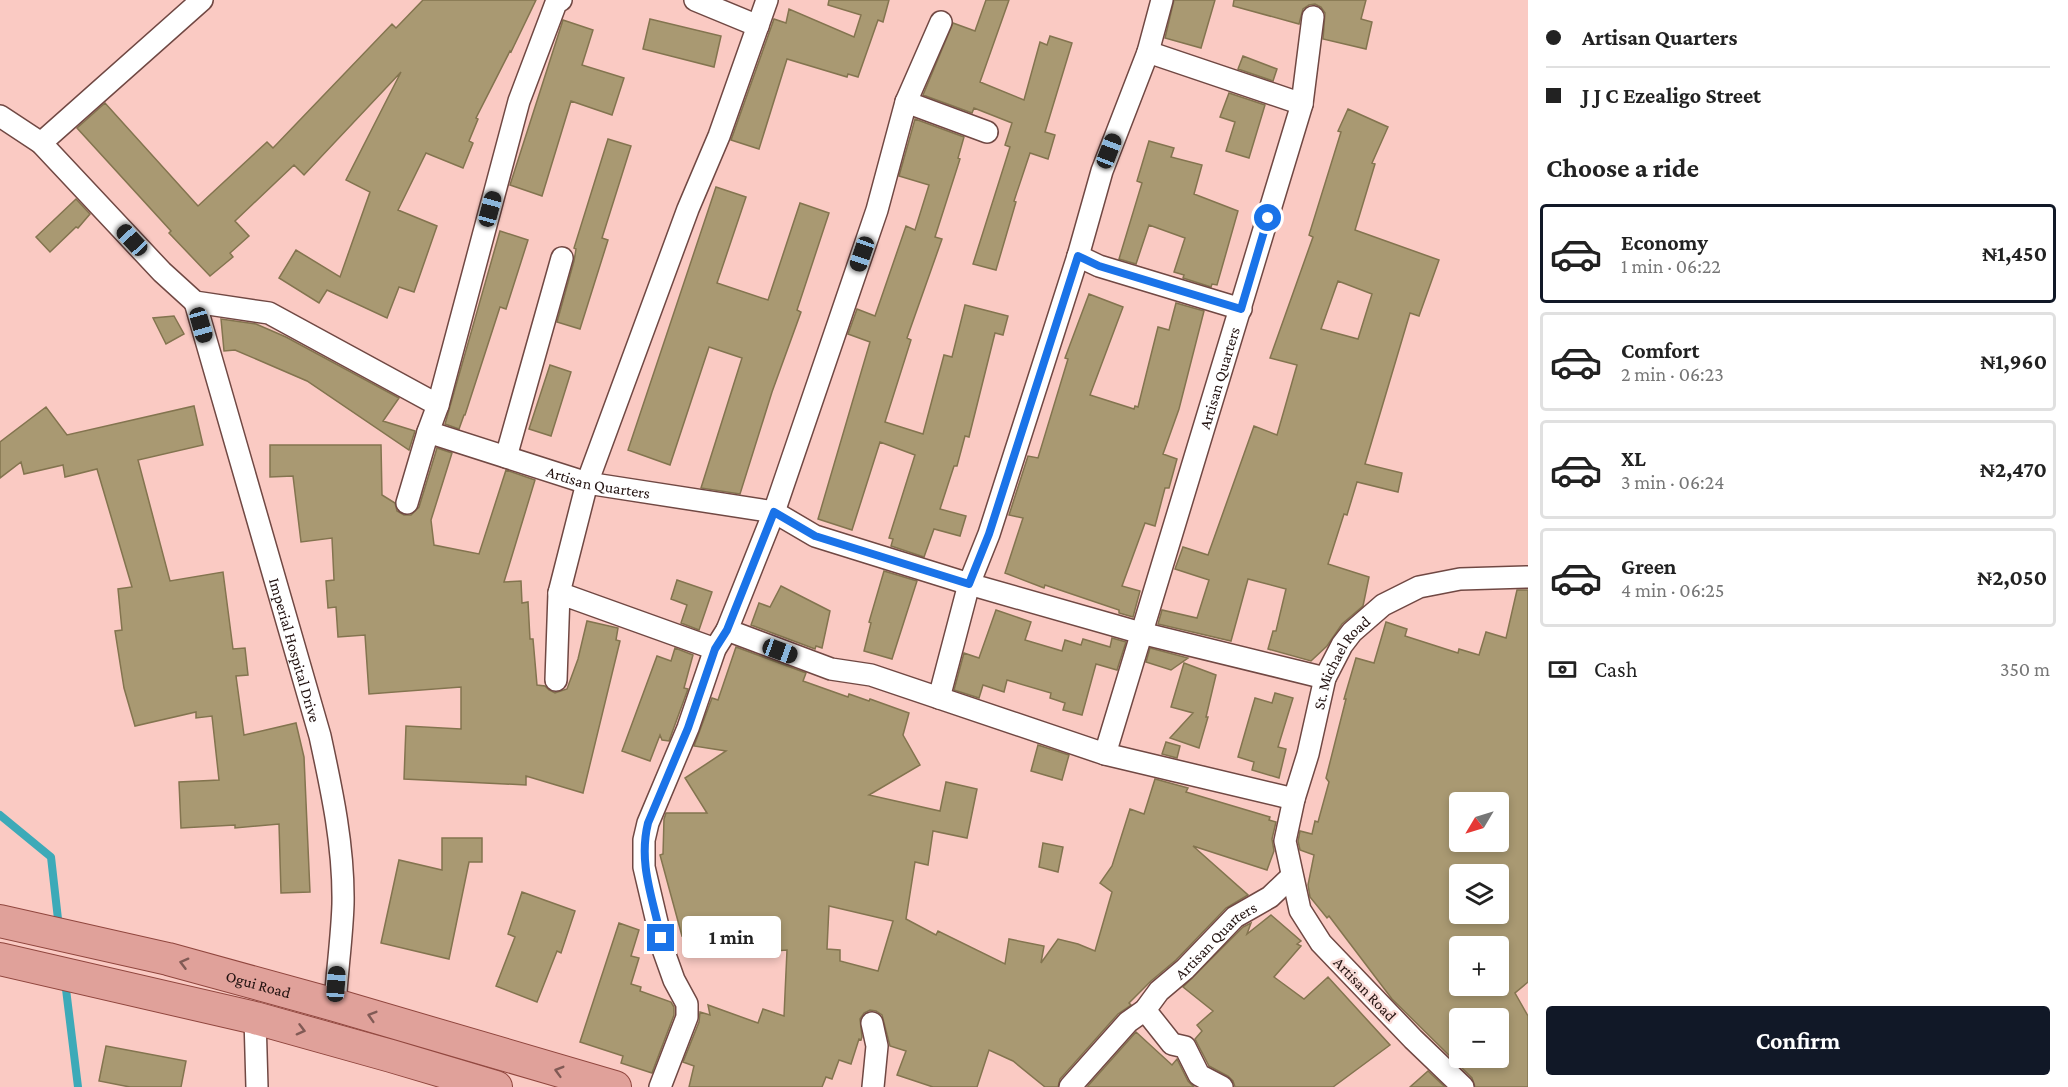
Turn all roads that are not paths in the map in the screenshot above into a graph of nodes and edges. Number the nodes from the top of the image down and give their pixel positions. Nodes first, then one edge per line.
1 (202, 0) edge
2 (561, 0) edge
3 (695, 0) edge
4 (767, 0) edge
5 (1162, 0) edge
6 (1313, 17) dead end
7 (941, 22) dead end
8 (758, 26) junction
9 (1148, 52) junction
10 (906, 102) junction
11 (1302, 104) junction
12 (0, 116) edge
13 (987, 132) dead end
14 (41, 142) junction
15 (1078, 256) junction
16 (562, 258) dead end
17 (195, 302) junction
18 (1241, 309) junction
19 (438, 405) junction
20 (428, 432) junction
21 (506, 457) junction
22 (587, 483) junction
23 (407, 503) dead end
24 (774, 512) junction
25 (1528, 577) edge
26 (969, 584) junction
27 (559, 593) junction
28 (727, 630) junction
29 (1141, 633) junction
30 (715, 649) junction
31 (1325, 678) junction
32 (556, 680) dead end
33 (939, 698) junction
34 (1105, 754) junction
35 (1294, 799) junction
36 (1292, 876) junction
37 (0, 921) edge
38 (0, 959) edge
39 (335, 1005) junction
40 (1145, 1010) junction
41 (255, 1018) junction
42 (872, 1023) dead end
43 (257, 1087) edge
44 (496, 1087) edge
45 (615, 1087) edge
46 (660, 1087) edge
47 (873, 1087) edge
48 (1070, 1087) edge
49 (1222, 1087) edge
50 (1462, 1087) edge

1 - 14 street
2 - 19 street
3 - 8 street
4 - 8 street
5 - 9 street
6 - 11 street, Artisan Quarters
7 - 10 street
8 - 22 street
9 - 11 street
9 - 15 street
10 - 13 street
10 - 24 street
11 - 18 street, Artisan Quarters
12 - 14 street
14 - 17 street
15 - 18 street
15 - 26 street
16 - 21 street
17 - 19 street
17 - 39 street, Imperial Hospital Drive
18 - 29 street, Artisan Quarters
19 - 20 street
20 - 21 street, Artisan Quarters
20 - 23 street
21 - 22 street, Artisan Quarters
22 - 24 street, Artisan Quarters
22 - 27 street
24 - 26 street, Artisan Quarters
24 - 28 street
25 - 31 street, St. Michael Road
26 - 29 street, Artisan Quarters
26 - 33 street
27 - 30 street
27 - 32 street
28 - 30 street
28 - 33 street
29 - 31 street, Artisan Quarters
29 - 34 street, Artisan Quarters
30 - 46 street
31 - 35 street, St. Michael Road
33 - 34 street
34 - 35 street
35 - 36 street, St. Michael Road
36 - 40 street, Artisan Quarters
36 - 50 street, Artisan Road
39 -> 37 main road, Ogui Road
38 - 41 main road, Ogui Road
45 -> 39 main road, Ogui Road
40 - 48 street, Artisan Quarters
40 - 49 street
41 - 43 street
41 -> 44 main road, Ogui Road
42 - 47 street

